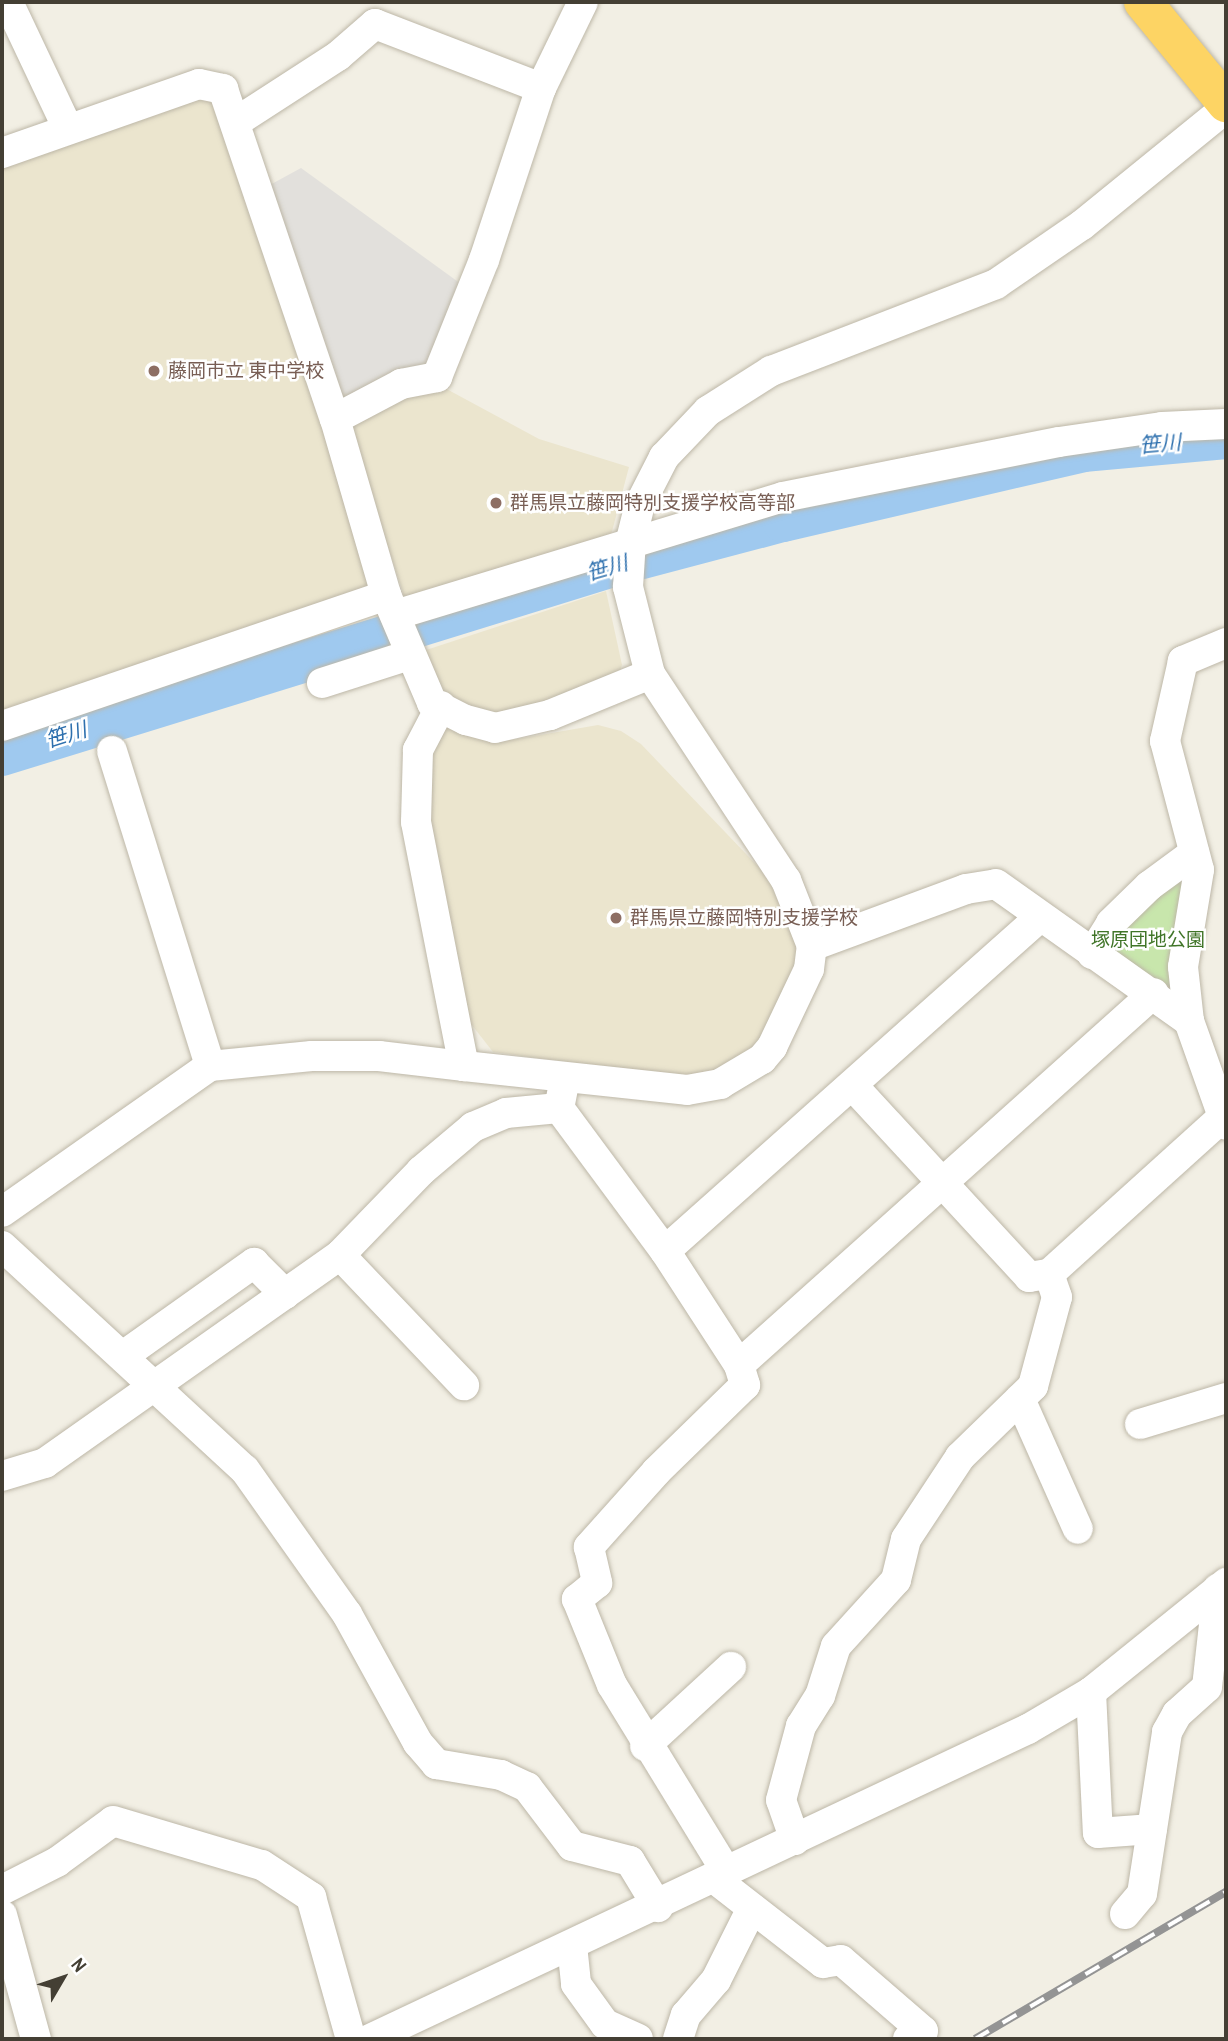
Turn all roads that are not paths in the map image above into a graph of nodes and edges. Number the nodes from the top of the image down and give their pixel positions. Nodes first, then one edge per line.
1 (8, 2) edge
2 (583, 2) edge
3 (1143, 2) edge
4 (541, 88) junction
5 (1226, 106) edge
6 (236, 122) junction
7 (68, 129) junction
8 (2, 153) edge
9 (334, 419) junction
10 (1226, 424) edge
11 (630, 551) junction
12 (391, 605) junction
13 (1226, 643) edge
14 (409, 655) junction
15 (650, 674) junction
16 (322, 683) dead end
17 (441, 706) junction
18 (2, 726) edge
19 (112, 751) dead end
20 (1194, 853) junction
21 (1040, 917) junction
22 (812, 946) junction
23 (1092, 954) junction
24 (1154, 993) junction
25 (1189, 1021) junction
26 (210, 1066) junction
27 (464, 1066) junction
28 (565, 1078) junction
29 (853, 1086) junction
30 (559, 1108) junction
31 (1224, 1121) edge
32 (940, 1182) junction
33 (2, 1212) edge
34 (2, 1246) edge
35 (665, 1251) junction
36 (340, 1255) junction
37 (1049, 1274) junction
38 (285, 1294) junction
39 (123, 1356) junction
40 (739, 1365) junction
41 (464, 1385) dead end
42 (153, 1388) junction
43 (1226, 1398) edge
44 (1020, 1399) junction
45 (1140, 1424) dead end
46 (2, 1476) edge
47 (1078, 1529) dead end
48 (1222, 1586) edge
49 (731, 1667) dead end
50 (1091, 1692) junction
51 (645, 1746) junction
52 (1152, 1829) junction
53 (795, 1840) junction
54 (721, 1876) junction
55 (2, 1890) edge
56 (658, 1907) junction
57 (752, 1909) junction
58 (1125, 1914) dead end
59 (2, 1915) edge
60 (572, 1945) junction
61 (36, 2039) edge
62 (351, 2039) edge
63 (370, 2039) edge
64 (638, 2039) edge
65 (678, 2039) edge
66 (908, 2039) edge

1 - 7 street
2 - 4 street
3 - 5 highway
4 - 6 street
4 - 9 street
5 - 11 street
6 - 7 street
6 - 9 street
7 - 8 street
9 - 12 street
10 - 11 street
11 - 12 street
11 - 15 street
12 - 14 street
12 - 18 street
13 - 20 street
14 - 16 street
14 - 17 street
15 - 17 street
15 - 22 street
17 - 27 street
19 - 26 street
20 - 23 street
20 - 25 street
21 - 22 street
21 - 23 street
21 - 29 street
22 - 28 street
23 - 24 street
24 - 25 street
24 - 32 street
25 - 31 street
26 - 27 street
26 - 33 street
27 - 28 street
28 - 30 street
29 - 32 street
29 - 35 street
30 - 35 street
30 - 36 street
31 - 37 street
32 - 37 street
32 - 40 street
34 - 39 street
35 - 40 street
36 - 38 street
36 - 41 street
37 - 44 street
38 - 39 street
38 - 42 street
39 - 42 street
40 - 51 street
42 - 46 street
42 - 56 street
43 - 45 street
44 - 47 street
44 - 53 street
48 - 50 street
48 - 52 street
49 - 51 street
50 - 52 street
50 - 53 street
51 - 54 street
52 - 58 street
53 - 54 street
54 - 56 street
54 - 57 street
55 - 62 street
56 - 60 street
57 - 65 street
57 - 66 street
59 - 61 street
60 - 63 street
60 - 64 street

